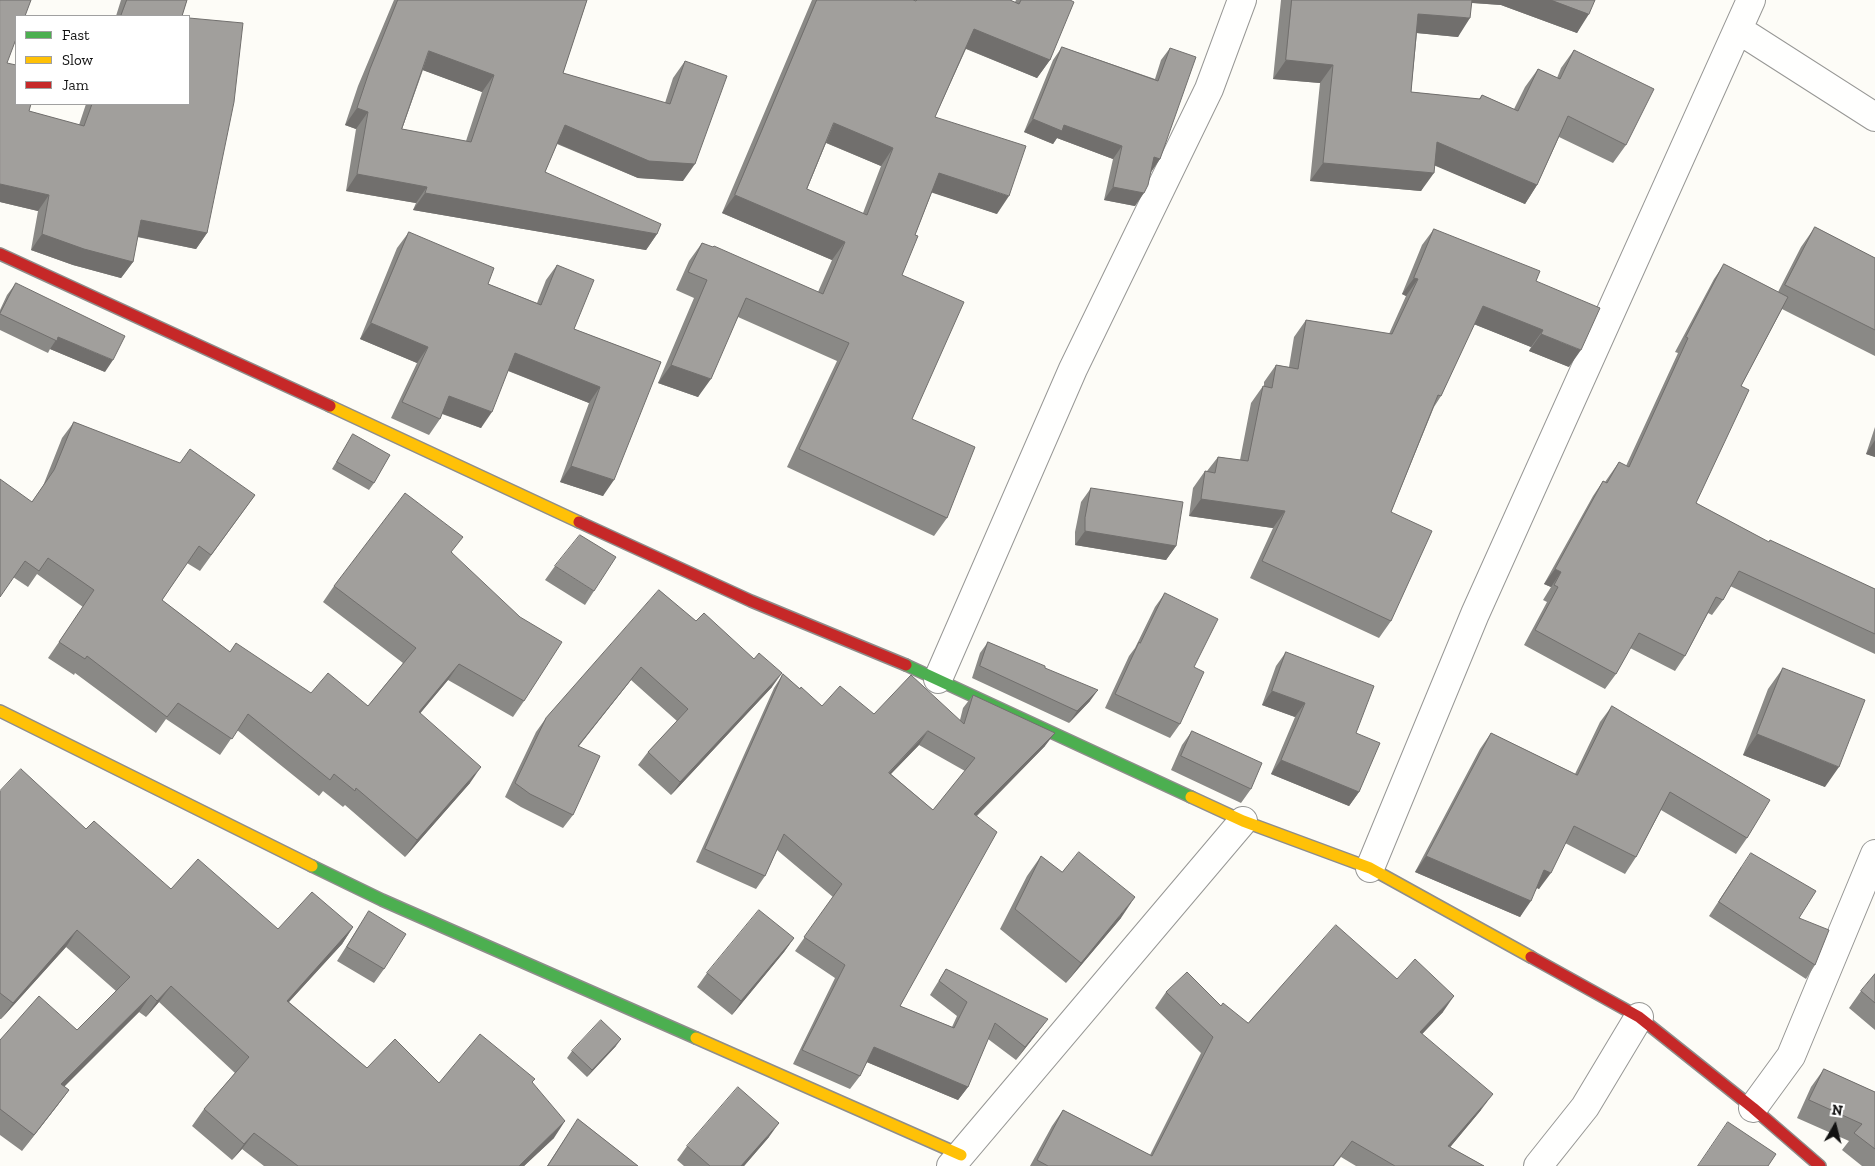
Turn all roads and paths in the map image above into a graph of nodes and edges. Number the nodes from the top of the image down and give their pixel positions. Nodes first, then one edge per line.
1 (1751, 0) edge
2 (1238, 1) edge
3 (1739, 30) junction
4 (1875, 117) edge
5 (0, 254) edge
6 (938, 679) junction
7 (0, 711) edge
8 (1243, 820) junction
9 (1875, 854) edge
10 (1370, 868) junction
11 (1639, 1017) junction
12 (1753, 1108) junction
13 (956, 1160) edge
14 (1538, 1166) edge
15 (1820, 1166) edge

1 - 3 street
2 - 6 street
3 - 4 street
3 - 10 street
5 - 6 street
6 - 8 street
7 - 13 street
8 - 10 street
8 - 13 street
9 - 12 street
10 - 11 street
11 - 12 street
11 - 14 street
12 - 15 street

